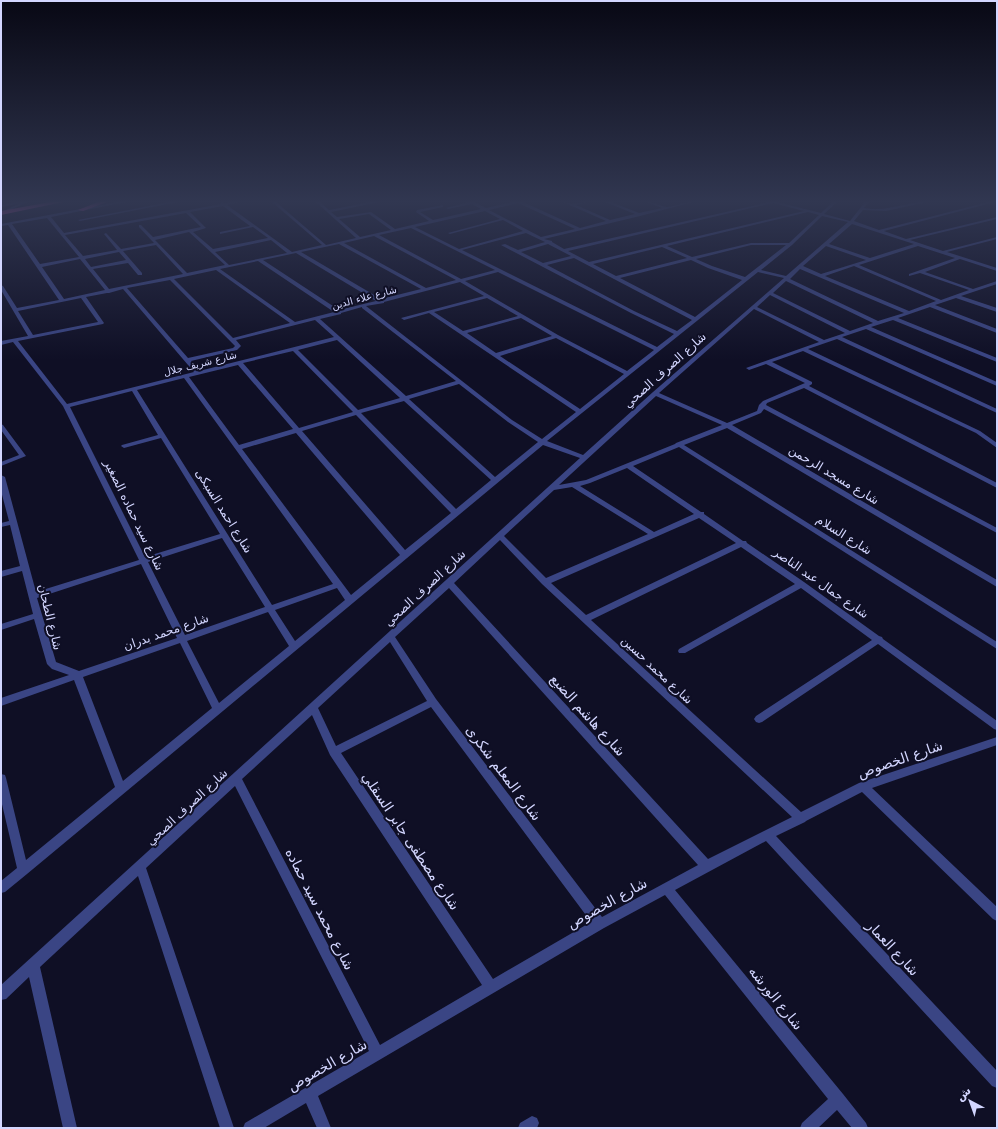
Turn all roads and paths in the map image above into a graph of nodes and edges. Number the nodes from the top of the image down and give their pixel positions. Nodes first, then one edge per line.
1 (30, 255) edge
2 (79, 255) edge
3 (100, 255) edge
4 (123, 255) edge
5 (166, 255) edge
6 (215, 255) edge
7 (283, 255) edge
8 (302, 255) edge
9 (361, 255) edge
10 (412, 255) edge
11 (469, 255) edge
12 (523, 255) edge
13 (626, 255) edge
14 (682, 255) edge
15 (708, 255) edge
16 (776, 255) edge
17 (814, 255) edge
18 (856, 255) edge
19 (887, 255) edge
20 (950, 255) edge
21 (576, 256) joint
22 (82, 258) junction
23 (959, 258) junction
24 (691, 259) junction
25 (259, 260) junction
26 (871, 260) junction
27 (129, 261) junction
28 (997, 262) edge
29 (590, 263) junction
30 (544, 264) junction
31 (855, 265) junction
32 (38, 266) junction
33 (228, 266) junction
34 (984, 266) junction
35 (800, 267) junction
36 (90, 268) junction
37 (217, 269) junction
38 (500, 270) junction
39 (756, 270) junction
40 (997, 270) edge
41 (921, 272) junction
42 (140, 274) dead end
43 (186, 275) junction
44 (911, 275) dead end
45 (819, 276) junction
46 (617, 277) junction
47 (171, 278) junction
48 (745, 279) junction
49 (787, 279) junction
50 (462, 281) junction
51 (997, 282) edge
52 (1, 286) edge
53 (124, 288) junction
54 (426, 290) junction
55 (973, 290) junction
56 (109, 292) junction
57 (770, 293) junction
58 (488, 296) junction
59 (956, 296) junction
60 (83, 297) junction
61 (63, 301) junction
62 (940, 301) junction
63 (382, 302) junction
64 (929, 305) junction
65 (364, 306) junction
66 (754, 307) junction
67 (16, 310) junction
68 (430, 311) junction
69 (909, 312) junction
70 (339, 313) junction
71 (996, 314) edge
72 (522, 316) junction
73 (404, 318) dead end
74 (893, 318) junction
75 (317, 319) junction
76 (695, 319) junction
77 (877, 323) junction
78 (295, 324) junction
79 (866, 328) junction
80 (997, 331) edge
81 (462, 333) junction
82 (850, 333) junction
83 (676, 334) junction
84 (556, 336) junction
85 (31, 337) junction
86 (838, 337) junction
87 (338, 338) junction
88 (14, 340) junction
89 (231, 340) junction
90 (823, 342) junction
91 (1, 343) edge
92 (657, 349) junction
93 (803, 349) junction
94 (294, 350) junction
95 (496, 355) junction
96 (187, 360) junction
97 (997, 360) edge
98 (767, 362) junction
99 (240, 363) junction
100 (749, 368) dead end
101 (198, 373) junction
102 (626, 373) junction
103 (186, 376) junction
104 (460, 382) junction
105 (997, 384) edge
106 (803, 385) junction
107 (133, 389) junction
108 (655, 393) junction
109 (405, 398) junction
110 (762, 405) junction
111 (66, 406) junction
112 (579, 411) junction
113 (997, 411) edge
114 (356, 413) junction
115 (727, 425) junction
116 (1, 426) edge
117 (298, 430) junction
118 (162, 436) junction
119 (542, 442) junction
120 (678, 444) junction
121 (124, 446) dead end
122 (997, 446) edge
123 (237, 448) junction
124 (585, 458) junction
125 (1, 464) edge
126 (628, 465) junction
127 (1, 479) edge
128 (495, 480) junction
129 (574, 485) junction
130 (997, 486) edge
131 (551, 489) junction
132 (455, 512) junction
133 (701, 514) junction
134 (13, 522) junction
135 (1, 525) edge
136 (997, 530) edge
137 (224, 535) junction
138 (654, 535) junction
139 (500, 536) junction
140 (743, 543) junction
141 (404, 554) junction
142 (143, 561) junction
143 (25, 567) junction
144 (1, 574) edge
145 (545, 582) junction
146 (449, 583) junction
147 (801, 584) junction
148 (997, 584) edge
149 (338, 585) junction
150 (33, 596) junction
151 (349, 599) junction
152 (270, 609) junction
153 (38, 615) junction
154 (585, 619) junction
155 (1, 627) edge
156 (390, 636) junction
157 (182, 639) junction
158 (879, 639) junction
159 (294, 645) junction
160 (997, 646) edge
161 (682, 651) dead end
162 (77, 675) junction
163 (1, 702) edge
164 (433, 702) junction
165 (313, 707) junction
166 (216, 709) junction
167 (759, 719) dead end
168 (997, 726) edge
169 (997, 741) edge
170 (334, 752) junction
171 (1, 778) edge
172 (236, 778) junction
173 (863, 786) junction
174 (121, 789) junction
175 (800, 818) junction
176 (768, 835) junction
177 (140, 866) junction
178 (707, 866) junction
179 (23, 870) junction
180 (1, 888) edge
181 (666, 888) junction
182 (997, 915) edge
183 (600, 924) junction
184 (33, 965) junction
185 (491, 987) junction
186 (1, 994) edge
187 (377, 1054) junction
188 (997, 1081) edge
189 (309, 1093) junction
190 (838, 1099) junction
191 (70, 1128) edge
192 (227, 1128) edge
193 (250, 1128) edge
194 (324, 1128) edge
195 (807, 1128) edge
196 (861, 1128) edge

1 - 32 street
2 - 22 street
3 - 22 street
4 - 27 street
5 - 43 street
6 - 33 street
7 - 25 street
8 - 63 street
9 - 54 street
10 - 50 street
11 - 38 street
12 - 30 street
13 - 29 street
14 - 24 street
15 - 24 street
16 - 39 street, شارع الصرف الصحي
17 - 35 street, شارع الصرف الصحي
18 - 26 street
19 - 26 street
20 - 23 street
21 - 29 street
21 - 30 street
22 - 32 street
22 - 36 street
23 - 34 street
23 - 41 street
24 - 46 street
24 - 48 street
25 - 33 street
25 - 70 street
26 - 31 street
27 - 36 street
27 - 42 street
28 - 34 street
29 - 46 street
30 - 83 street
31 - 45 street
31 - 62 street
32 - 61 street
33 - 37 street
34 - 40 street
35 - 45 street
35 - 49 street, شارع الصرف الصحي
36 - 56 street
37 - 43 street
37 - 78 street
38 - 50 street, شارع علاء الدين
38 - 92 street
39 - 48 street, شارع الصرف الصحي
39 - 49 street
41 - 44 street
41 - 55 street
43 - 47 street
45 - 69 street
46 - 76 street
47 - 53 street
47 - 89 street
48 - 76 street, شارع الصرف الصحي
49 - 57 street, شارع الصرف الصحي
49 - 77 street
50 - 54 street, شارع علاء الدين
50 - 58 street
51 - 55 street
52 - 67 street
53 - 56 street
53 - 96 street
54 - 63 street, شارع علاء الدين
55 - 59 street
56 - 60 street
57 - 66 street, شارع الصرف الصحي
57 - 82 street
58 - 68 street
58 - 72 street
59 - 62 street
59 - 71 street
60 - 61 street
60 - 85 street
61 - 67 street
62 - 64 street
63 - 65 street, شارع علاء الدين
64 - 69 street
64 - 80 street
65 - 70 street, شارع علاء الدين
65 - 104 street
66 - 90 street
66 - 108 street, شارع الصرف الصحي
67 - 85 street
68 - 73 street
68 - 81 street
69 - 74 street
70 - 75 street, شارع علاء الدين
72 - 81 street
72 - 84 street
74 - 77 street
74 - 97 street
75 - 78 street, شارع علاء الدين
75 - 87 street
76 - 83 street, شارع الصرف الصحي
77 - 79 street
78 - 89 street, شارع علاء الدين
79 - 82 street
79 - 105 street
81 - 95 street
82 - 86 street
83 - 92 street, شارع الصرف الصحي
84 - 95 street
84 - 102 street
85 - 88 street
86 - 90 street
86 - 113 street
87 - 94 street, شارع شريف جلال
87 - 109 street
88 - 91 street
88 - 111 street, شارع سيد حماده الصغير
89 - 96 street
90 - 93 street
92 - 102 street, شارع الصرف الصحي
93 - 98 street
93 - 122 street
94 - 99 street, شارع شريف جلال
94 - 114 street
95 - 112 street
96 - 101 street
98 - 100 street
98 - 106 street
99 - 101 street, شارع شريف جلال
99 - 117 street
101 - 103 street, شارع شريف جلال
102 - 112 street, شارع الصرف الصحي
103 - 107 street, شارع شريف جلال
103 - 123 street
104 - 109 street
104 - 119 street
106 - 110 street
106 - 130 street
107 - 111 street, شارع شريف جلال
107 - 118 street, شارع احمد السبكى
108 - 115 street, شارع مسجد الرحمن
108 - 124 street, شارع الصرف الصحي
109 - 114 street
109 - 128 street
110 - 115 street
110 - 136 street
111 - 142 street, شارع سيد حماده الصغير
112 - 119 street, شارع الصرف الصحي
114 - 117 street
114 - 132 street
115 - 120 street
115 - 148 street, شارع مسجد الرحمن
116 - 125 street
117 - 123 street
117 - 141 street
118 - 121 street
118 - 137 street, شارع احمد السبكى
119 - 124 street
119 - 128 street, شارع الصرف الصحي
120 - 126 street
120 - 160 street, شارع السلام
123 - 149 street
124 - 131 street, شارع الصرف الصحي
126 - 129 street
126 - 133 street, شارع جمال عبد الناصر
127 - 134 street, شارع الطحان
128 - 132 street, شارع الصرف الصحي
129 - 131 street
129 - 138 street
131 - 139 street, شارع الصرف الصحي
132 - 141 street, شارع الصرف الصحي
133 - 138 street
133 - 140 street, شارع جمال عبد الناصر
134 - 135 street
134 - 143 street, شارع الطحان
137 - 142 street
137 - 152 street, شارع احمد السبكى
138 - 145 street
139 - 145 street, شارع محمد حسين
139 - 146 street, شارع الصرف الصحي
140 - 147 street, شارع جمال عبد الناصر
140 - 154 street
141 - 151 street, شارع الصرف الصحي
142 - 150 street
142 - 157 street, شارع سيد حماده الصغير
143 - 144 street
143 - 150 street, شارع الطحان
145 - 154 street, شارع محمد حسين
146 - 156 street, شارع الصرف الصحي
146 - 178 street, شارع هاشم الضبع
147 - 158 street, شارع جمال عبد الناصر
147 - 161 street
149 - 151 street
149 - 152 street, شارع محمد بدران
150 - 153 street, شارع الطحان
151 - 159 street, شارع الصرف الصحي
152 - 157 street, شارع محمد بدران
152 - 159 street, شارع احمد السبكى
153 - 155 street
153 - 162 street, شارع الطحان
154 - 175 street, شارع محمد حسين
156 - 164 street, شارع المعلم شكرى
156 - 165 street, شارع الصرف الصحي
157 - 162 street, شارع محمد بدران
157 - 166 street, شارع سيد حماده الصغير
158 - 167 street
158 - 168 street, شارع جمال عبد الناصر
159 - 166 street, شارع الصرف الصحي
162 - 163 street, شارع محمد بدران
162 - 174 street
164 - 170 street
164 - 183 street, شارع المعلم شكرى
165 - 170 street, شارع مصطفى جابر السقلي
165 - 172 street, شارع الصرف الصحي
166 - 174 street, شارع الصرف الصحي
169 - 173 street, شارع الخصوص
170 - 185 street, شارع مصطفى جابر السقلي
171 - 179 street
172 - 177 street, شارع الصرف الصحي
172 - 187 street, شارع محمد سيد حماده
173 - 175 street, شارع الخصوص
173 - 182 street
174 - 179 street, شارع الصرف الصحي
175 - 176 street, شارع الخصوص
176 - 178 street, شارع الخصوص
176 - 188 street, شارع العمار
177 - 184 street, شارع الصرف الصحي
177 - 192 street
178 - 181 street, شارع الخصوص
179 - 180 street, شارع الصرف الصحي
181 - 183 street, شارع الخصوص
181 - 190 street, شارع الورشه
183 - 185 street, شارع الخصوص
184 - 186 street, شارع الصرف الصحي
184 - 191 street
185 - 187 street, شارع الخصوص
187 - 189 street, شارع الخصوص
189 - 193 street, شارع الخصوص
189 - 194 street
190 - 195 street
190 - 196 street, شارع الورشه

